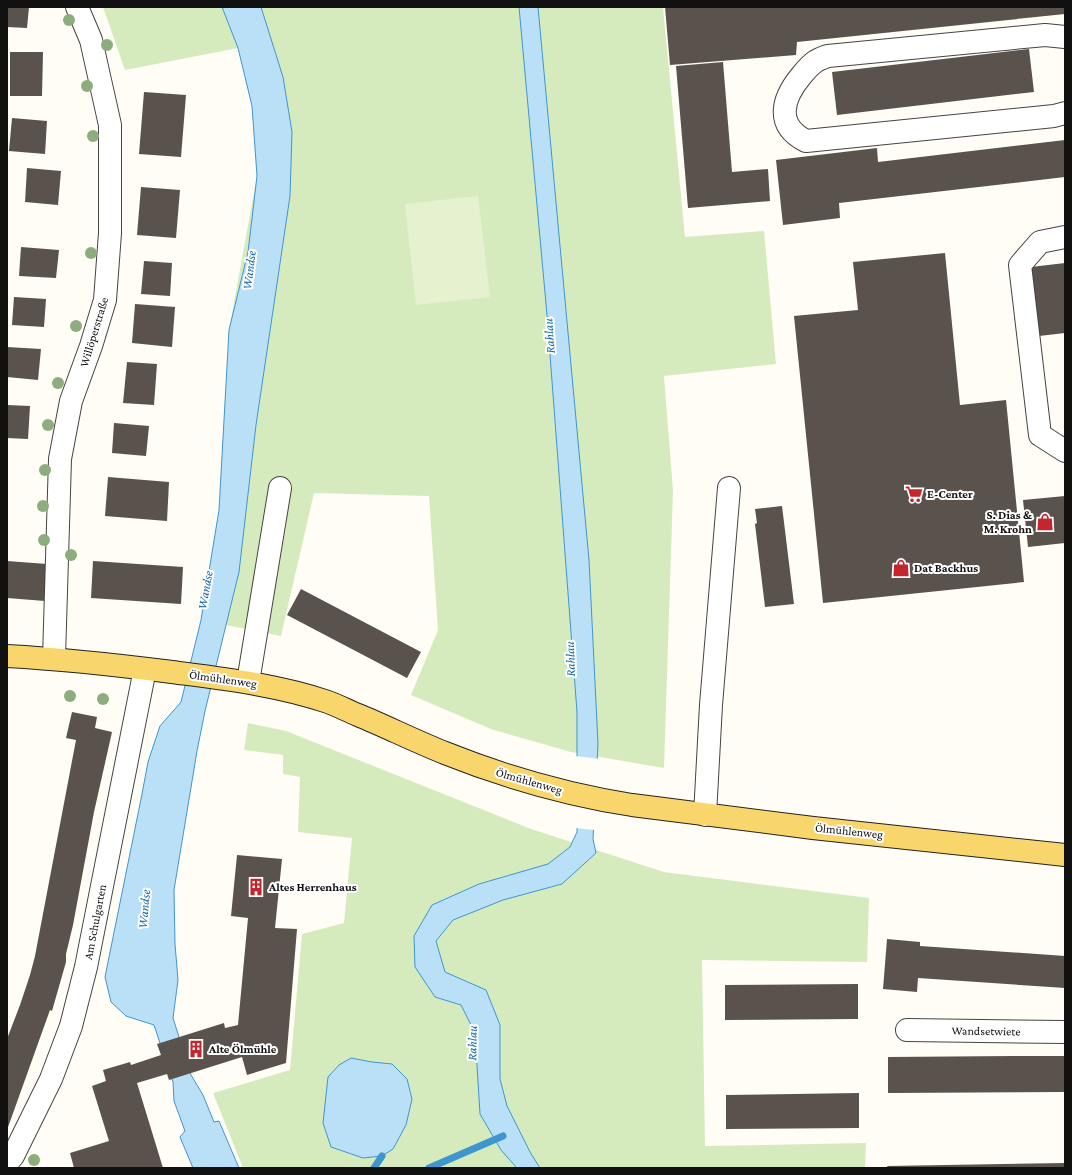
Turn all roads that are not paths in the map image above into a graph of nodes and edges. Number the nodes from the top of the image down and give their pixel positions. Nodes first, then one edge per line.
1 (77, 7) edge
2 (1065, 37) edge
3 (1065, 113) edge
4 (1065, 237) edge
5 (1065, 451) edge
6 (280, 488) dead end
7 (729, 488) dead end
8 (7, 656) edge
9 (54, 658) junction
10 (145, 669) junction
11 (248, 682) junction
12 (705, 815) junction
13 (1065, 855) edge
14 (907, 1030) dead end
15 (1065, 1032) edge
16 (7, 1163) edge

1 - 9 street, Willöperstraße
2 - 3 street
4 - 5 street
6 - 11 street
7 - 12 street
8 - 9 main road, Ölmühlenweg
9 - 10 main road, Ölmühlenweg
10 - 11 main road, Ölmühlenweg
10 - 16 street, Am Schulgarten
11 - 12 main road, Ölmühlenweg
12 - 13 main road, Ölmühlenweg
14 - 15 street, Wandsetwiete

